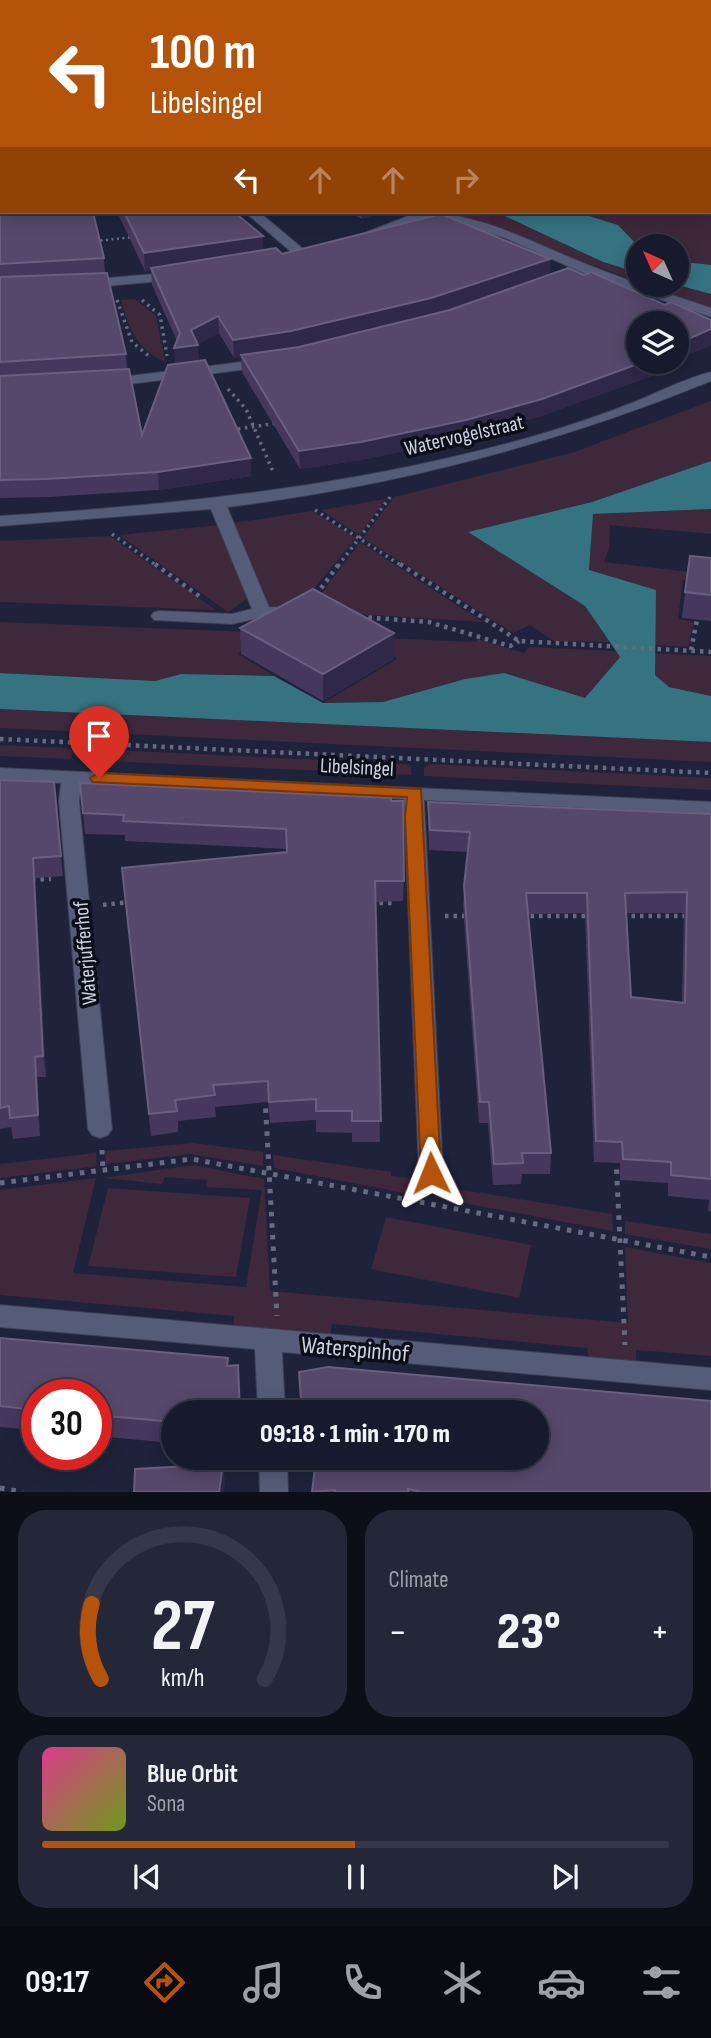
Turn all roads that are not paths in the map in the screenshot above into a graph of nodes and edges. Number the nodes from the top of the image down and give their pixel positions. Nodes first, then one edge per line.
1 (253, 214) edge
2 (354, 239) edge
3 (320, 249) edge
4 (301, 253) junction
5 (277, 258) edge
6 (586, 269) junction
7 (189, 274) edge
8 (561, 280) edge
9 (70, 285) edge
10 (711, 313) edge
11 (284, 360) edge
12 (711, 376) edge
13 (88, 384) edge
14 (218, 505) junction
15 (0, 521) edge
16 (262, 612) junction
17 (303, 612) edge
18 (160, 616) dead end
19 (0, 774) edge
20 (72, 777) junction
21 (415, 792) junction
22 (711, 808) edge
23 (100, 1129) dead end
24 (431, 1173) dead end
25 (0, 1316) edge
26 (273, 1341) junction
27 (711, 1379) edge
28 (271, 1400) edge
29 (273, 1470) edge
30 (274, 1492) edge

1 - 4 street
2 - 6 street
3 - 4 street
4 - 5 street
6 - 8 street
6 - 10 street
7 - 9 street
11 - 13 street
12 - 14 street, Watervogelstraat
14 - 15 street, Watervogelstraat
14 - 16 street
16 - 17 street
16 - 18 street
19 - 20 street, Libelsingel
20 - 21 street, Libelsingel
20 - 23 street, Waterjufferhof
21 - 22 street, Libelsingel
21 - 24 street
25 - 26 street, Waterspinhof
26 - 27 street, Waterspinhof
26 - 28 street
29 - 30 street

